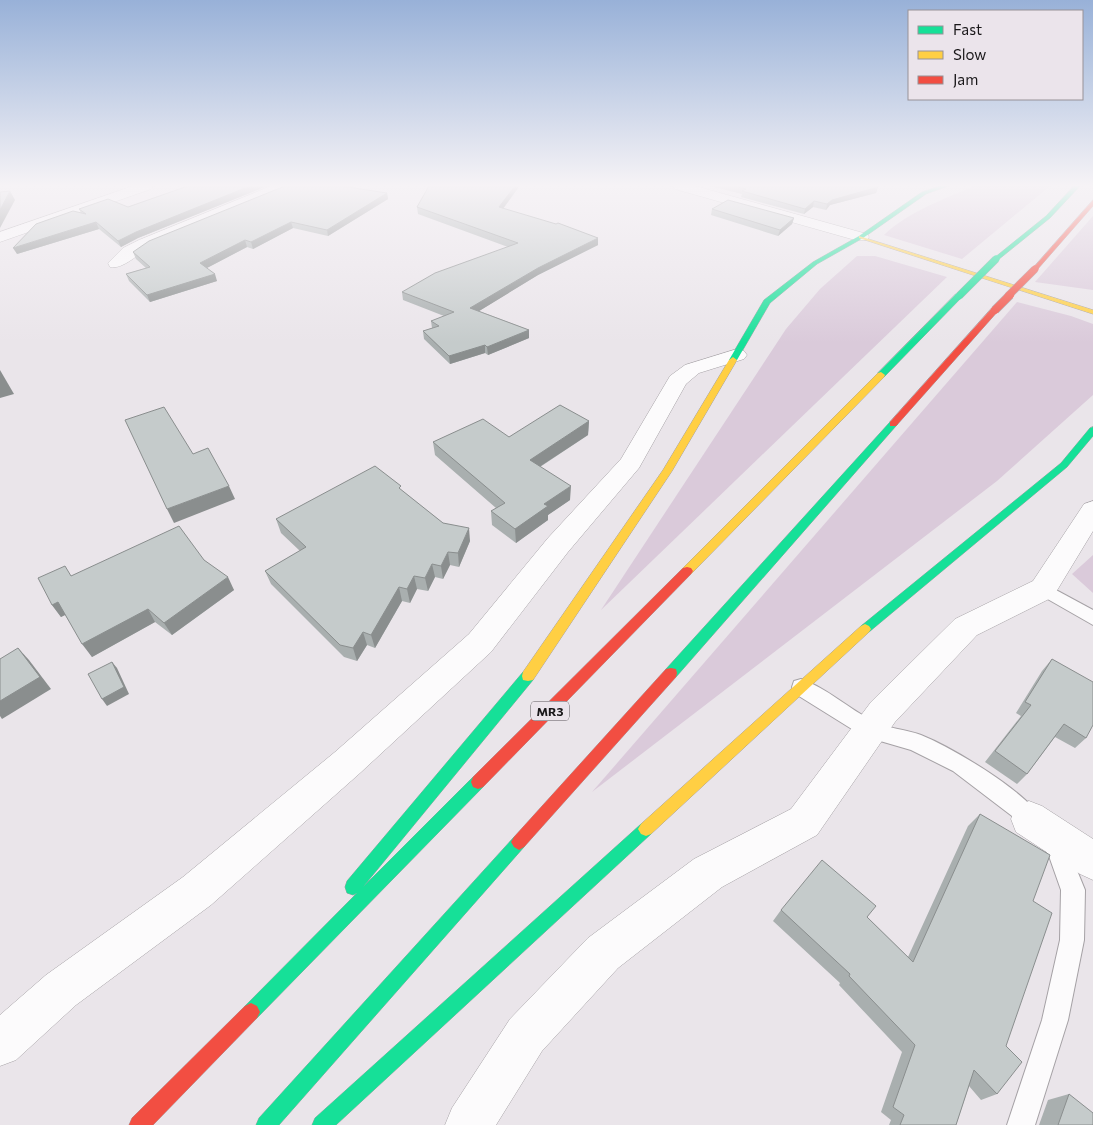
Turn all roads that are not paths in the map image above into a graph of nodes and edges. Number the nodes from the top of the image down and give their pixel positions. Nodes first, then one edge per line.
1 (154, 238) edge
2 (857, 238) edge
3 (869, 238) edge
4 (1022, 238) edge
5 (1061, 238) edge
6 (116, 263) dead end
7 (1093, 312) edge
8 (736, 354) junction
9 (1093, 430) edge
10 (1093, 510) edge
11 (1043, 589) junction
12 (1093, 618) edge
13 (802, 687) junction
14 (870, 730) junction
15 (1029, 819) junction
16 (1093, 860) edge
17 (345, 896) dead end
18 (326, 919) dead end
19 (225, 1040) junction
20 (0, 1044) edge
21 (139, 1125) edge
22 (266, 1125) edge
23 (322, 1125) edge
24 (469, 1125) edge
25 (1022, 1125) edge

1 - 6 street
2 - 8 main road
3 - 7 main road
4 - 19 main road, MR3, bridge
5 - 22 main road, bridge
8 - 17 main road
8 - 20 street
9 - 13 main road
10 - 11 street
11 - 12 lane
11 - 14 street
13 - 14 lane
13 - 23 main road
14 - 15 lane
14 - 24 street
15 - 16 street
15 - 25 lane
18 - 19 main road
19 - 21 main road, MR3

